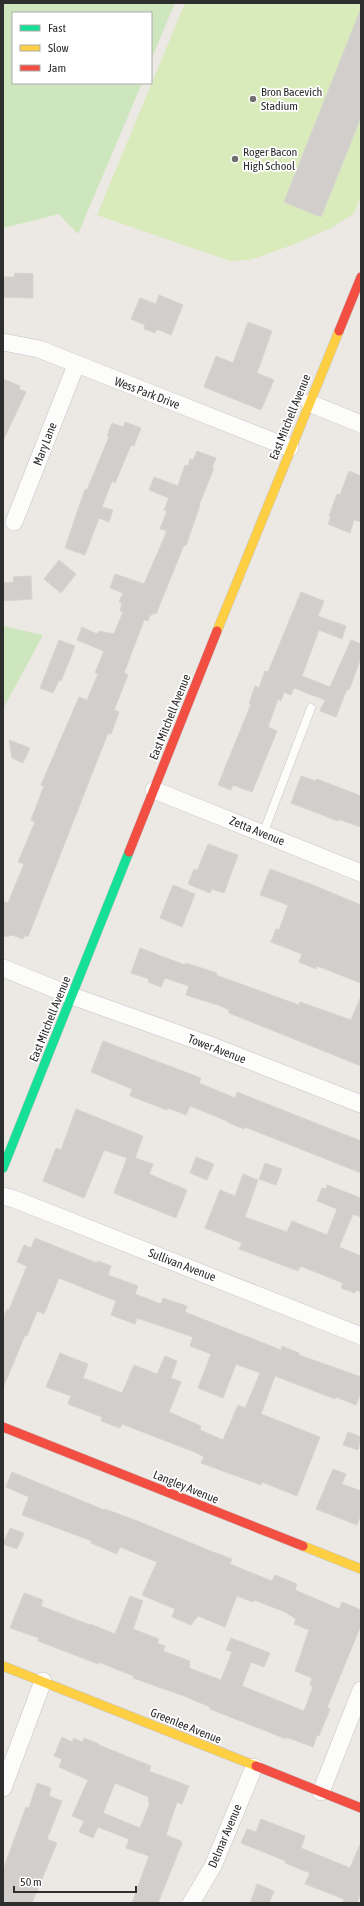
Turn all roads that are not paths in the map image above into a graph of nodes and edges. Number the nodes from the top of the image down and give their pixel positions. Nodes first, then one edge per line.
1 (361, 277) edge
2 (3, 342) edge
3 (76, 365) junction
4 (309, 402) junction
5 (361, 424) edge
6 (290, 448) junction
7 (14, 522) dead end
8 (311, 708) dead end
9 (154, 790) junction
10 (263, 834) junction
11 (361, 873) edge
12 (3, 968) edge
13 (72, 996) junction
14 (361, 1104) edge
15 (3, 1168) edge
16 (3, 1196) edge
17 (361, 1336) edge
18 (3, 1427) edge
19 (361, 1569) edge
20 (3, 1666) edge
21 (43, 1681) junction
22 (361, 1690) edge
23 (254, 1767) junction
24 (3, 1788) edge
25 (321, 1792) junction
26 (361, 1808) edge
27 (191, 1903) edge

1 - 4 street, East Mitchell Avenue
2 - 3 street, Wess Park Drive
3 - 6 street, Wess Park Drive
3 - 7 street, Mary Lane
4 - 5 street
4 - 6 street, East Mitchell Avenue
6 - 9 street, East Mitchell Avenue
8 - 10 lane
9 - 10 street, Zetta Avenue
9 - 13 street, East Mitchell Avenue
10 - 11 street, Zetta Avenue
12 - 13 street, Tower Avenue
13 - 14 street, Tower Avenue
13 - 15 street, East Mitchell Avenue
16 - 17 street, Sullivan Avenue
18 - 19 street, Langley Avenue
20 - 21 street, Greenlee Avenue
21 - 23 street, Greenlee Avenue
21 - 24 street
22 - 25 street
23 - 25 street, Greenlee Avenue
23 - 27 street, Delmar Avenue
25 - 26 street, Greenlee Avenue

